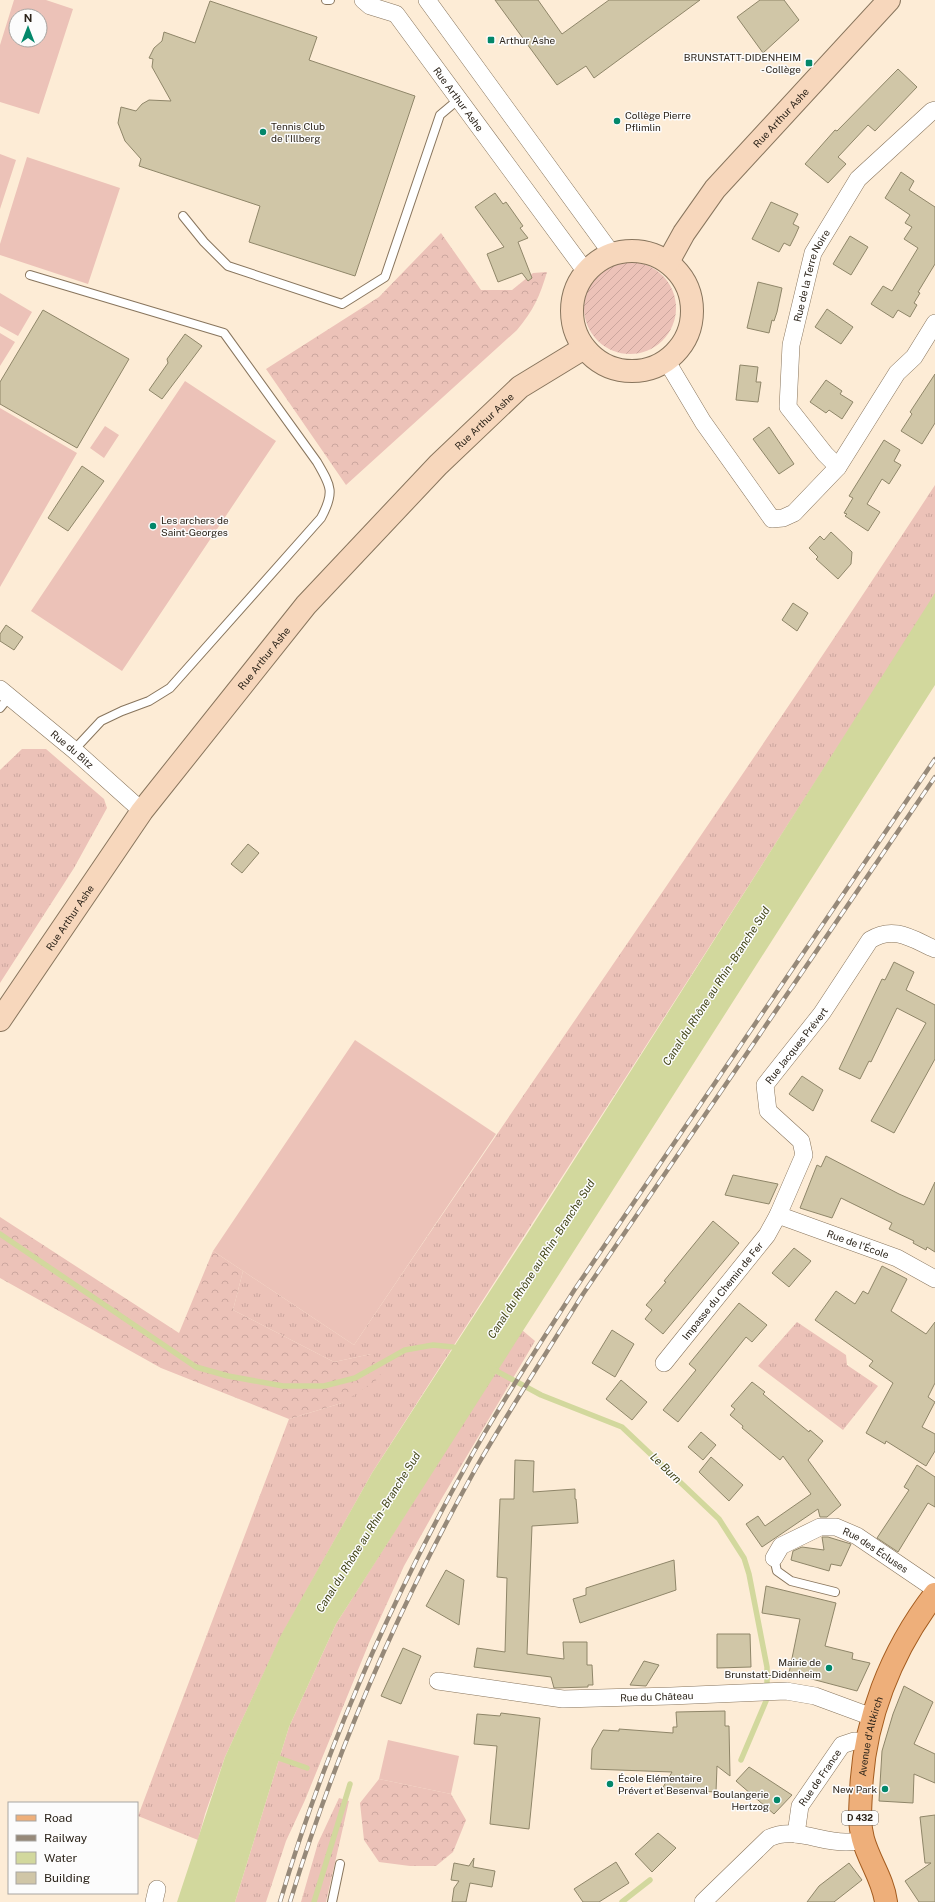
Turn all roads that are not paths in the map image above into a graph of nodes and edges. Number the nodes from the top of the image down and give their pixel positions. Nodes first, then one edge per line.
1 (326, 0) edge
2 (330, 0) edge
3 (363, 0) edge
4 (427, 0) edge
5 (889, 0) edge
6 (459, 99) junction
7 (935, 110) edge
8 (183, 216) dead end
9 (612, 254) junction
10 (668, 262) junction
11 (586, 272) junction
12 (30, 275) dead end
13 (935, 323) edge
14 (584, 348) junction
15 (666, 360) junction
16 (838, 467) junction
17 (3, 698) edge
18 (74, 750) junction
19 (142, 811) junction
20 (935, 949) edge
21 (0, 1020) edge
22 (778, 1215) junction
23 (935, 1279) edge
24 (664, 1363) dead end
25 (774, 1558) joint
26 (935, 1589) edge
27 (835, 1592) dead end
28 (935, 1594) edge
29 (438, 1681) dead end
30 (872, 1717) junction
31 (866, 1742) junction
32 (796, 1834) junction
33 (863, 1840) junction
34 (340, 1864) dead end
35 (888, 1898) edge
36 (332, 1902) edge
37 (703, 1902) edge

1 - 2 lane
3 - 6 street, Rue Arthur Ashe
4 - 9 street
5 - 10 main road, Rue Arthur Ashe
6 - 8 lane
6 - 11 street, Rue Arthur Ashe
7 - 16 street, Rue de la Terre Noire
9 - 10 main road
9 - 11 main road
10 - 15 main road
11 - 14 main road
12 - 18 lane
13 - 16 street
14 - 15 main road
14 - 19 main road, Rue Arthur Ashe
15 - 16 street
17 - 18 street, Rue du Bitz
18 - 19 street, Rue du Bitz
19 - 21 main road, Rue Arthur Ashe
20 - 22 street, Rue Jacques Prévert
22 - 23 street, Rue de l'École
22 - 24 street, Impasse du Chemin de Fer
25 - 26 street, Rue des Écluses
25 - 27 lane
28 - 30 main road, Avenue d'Altkirch / D 432
29 - 30 street, Rue du Château
30 - 31 main road, Avenue d'Altkirch / D 432
31 - 32 street, Rue de France
31 - 33 main road, Avenue d'Altkirch / D 432
32 - 33 street
32 - 37 street
33 - 35 main road, Avenue d'Altkirch / D 432
34 - 36 lane

